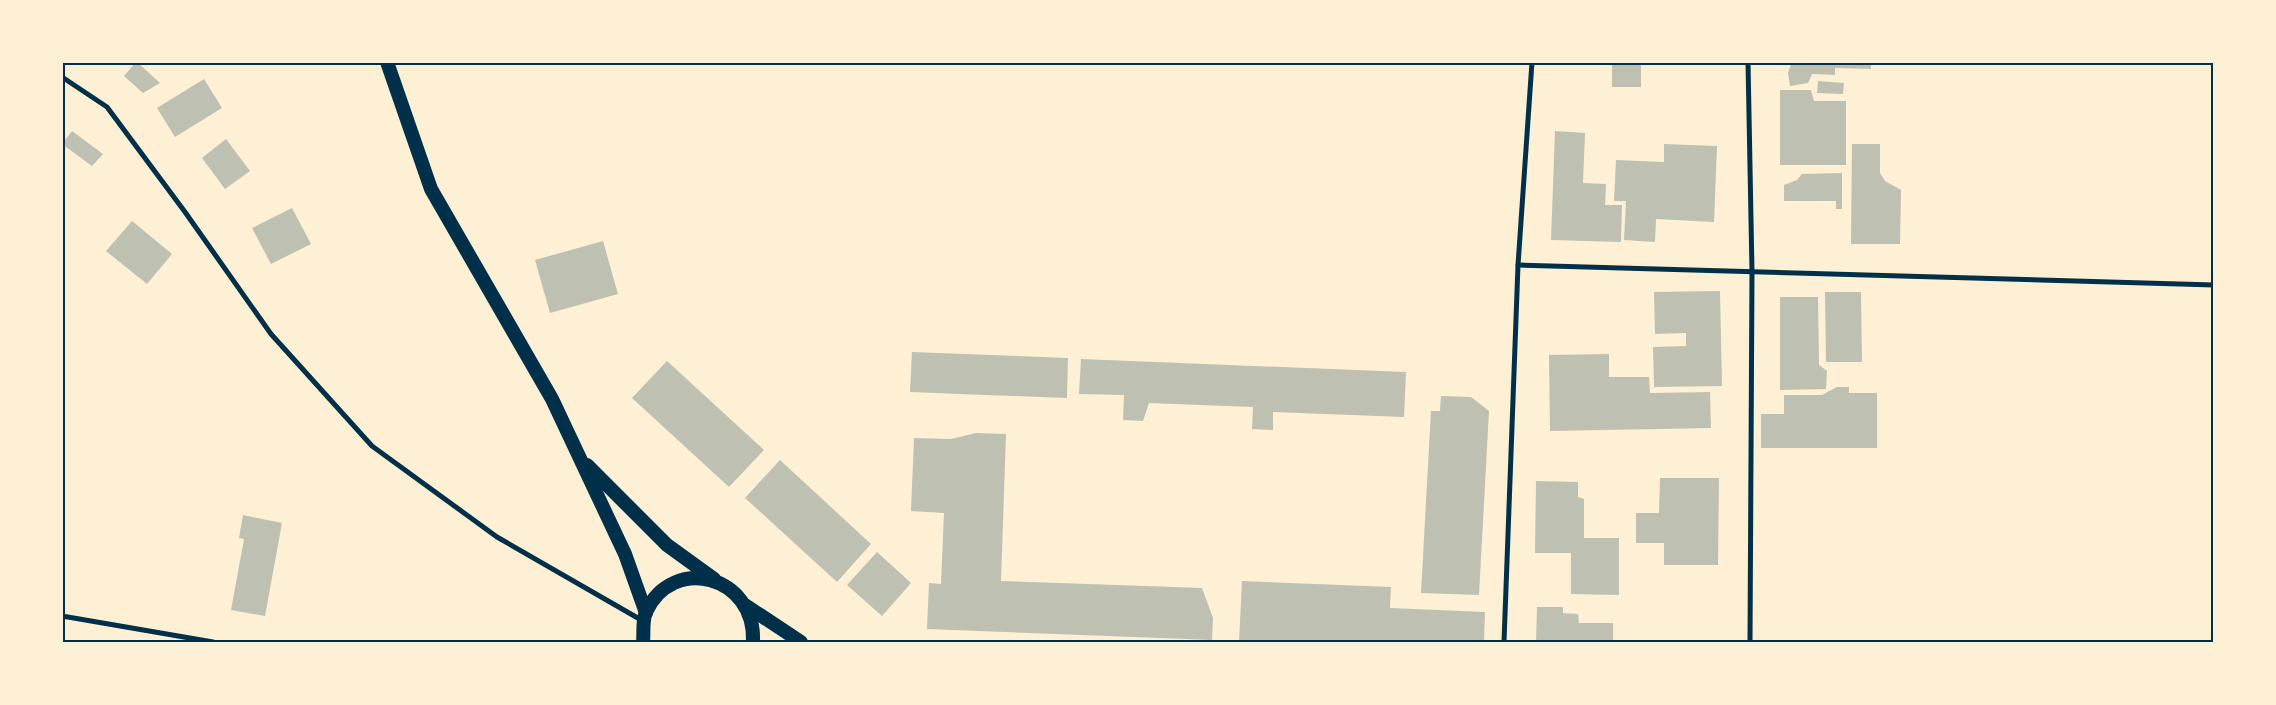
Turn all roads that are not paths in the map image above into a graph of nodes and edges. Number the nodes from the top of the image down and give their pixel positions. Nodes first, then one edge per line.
1 (387, 62) edge
2 (1532, 62) edge
3 (1748, 62) edge
4 (62, 77) edge
5 (1518, 265) junction
6 (1752, 271) junction
7 (2214, 285) edge
8 (580, 457) junction
9 (718, 582) junction
10 (746, 605) junction
11 (62, 616) edge
12 (645, 617) junction
13 (213, 642) edge
14 (644, 642) edge
15 (753, 642) edge
16 (801, 642) edge
17 (1504, 642) edge
18 (1750, 642) edge

1 - 8 highway
2 - 5 street
3 - 6 street
4 - 12 street
5 - 6 street
5 - 17 street
6 - 7 street
6 - 18 street
8 - 9 highway
8 - 12 highway
9 - 10 highway
9 - 12 highway
10 - 15 highway
10 - 16 highway
11 - 13 street
12 - 14 highway

